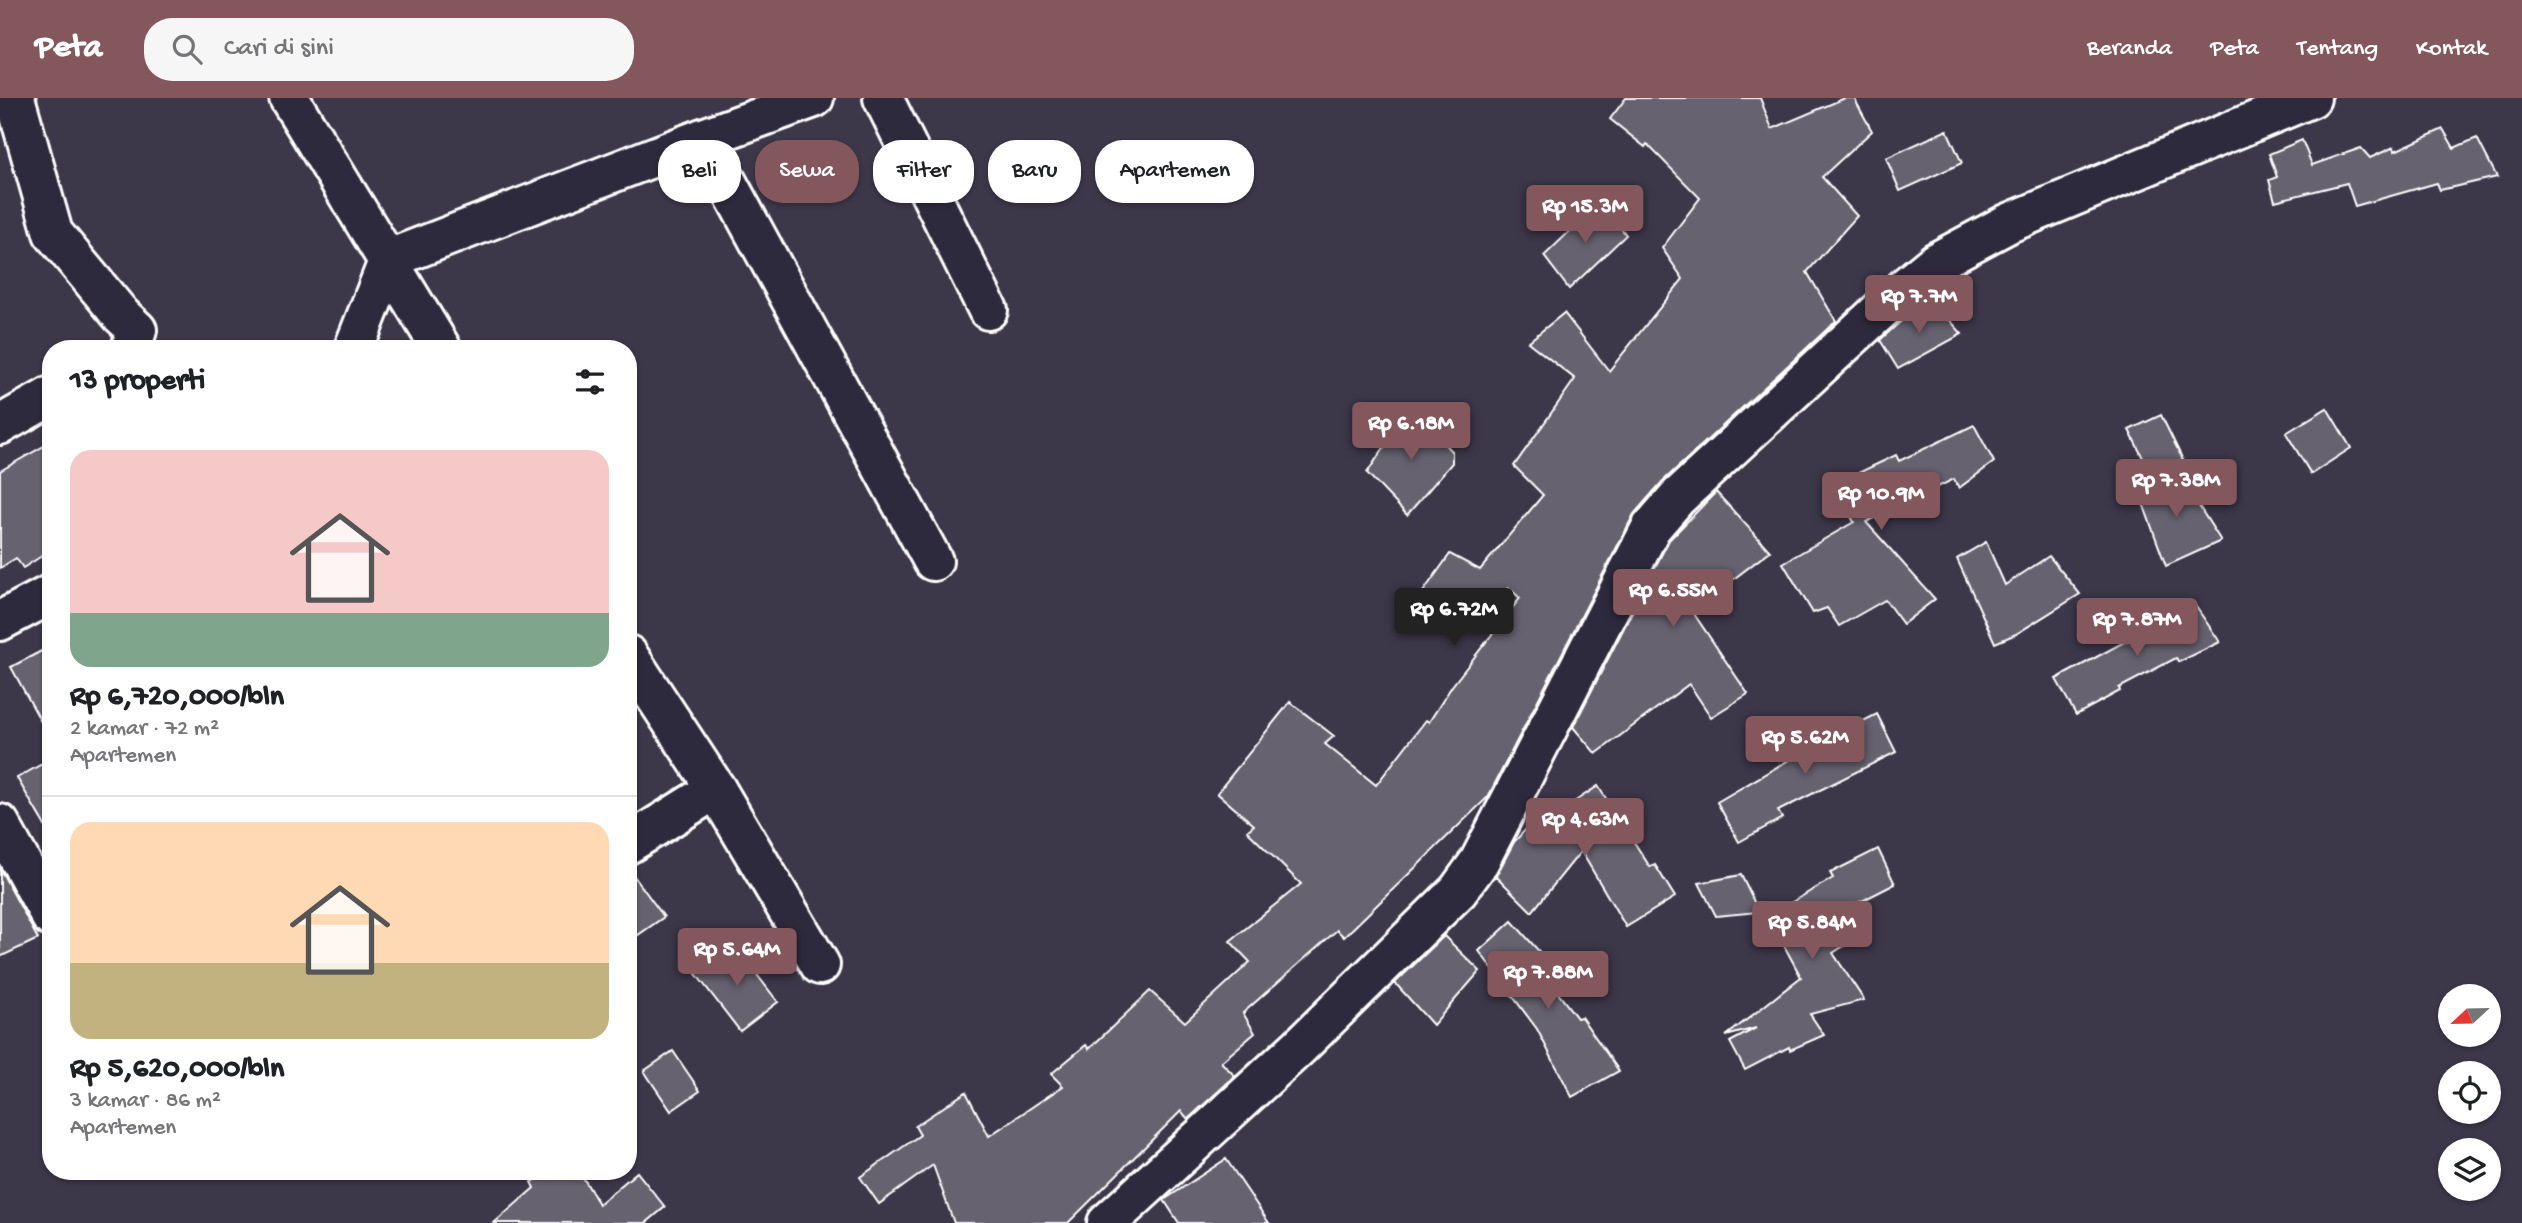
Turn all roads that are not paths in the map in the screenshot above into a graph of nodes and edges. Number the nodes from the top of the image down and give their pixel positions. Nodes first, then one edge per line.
1 (15, 98) edge
2 (289, 98) edge
3 (814, 98) edge
4 (883, 98) edge
5 (2311, 98) edge
6 (703, 138) junction
7 (388, 259) junction
8 (988, 310) dead end
9 (134, 340) edge
10 (357, 340) edge
11 (436, 340) edge
12 (42, 401) edge
13 (0, 425) edge
14 (933, 561) dead end
15 (42, 605) edge
16 (0, 621) edge
17 (637, 668) edge
18 (716, 789) junction
19 (0, 824) edge
20 (637, 838) edge
21 (42, 901) edge
22 (820, 965) dead end
23 (1107, 1223) edge

1 - 9 street
2 - 7 street
3 - 6 street
4 - 8 street
5 - 23 street
6 - 7 street
6 - 14 street
7 - 10 street
7 - 11 street
12 - 13 street
15 - 16 street
17 - 18 street
18 - 20 street
18 - 22 street
19 - 21 street

